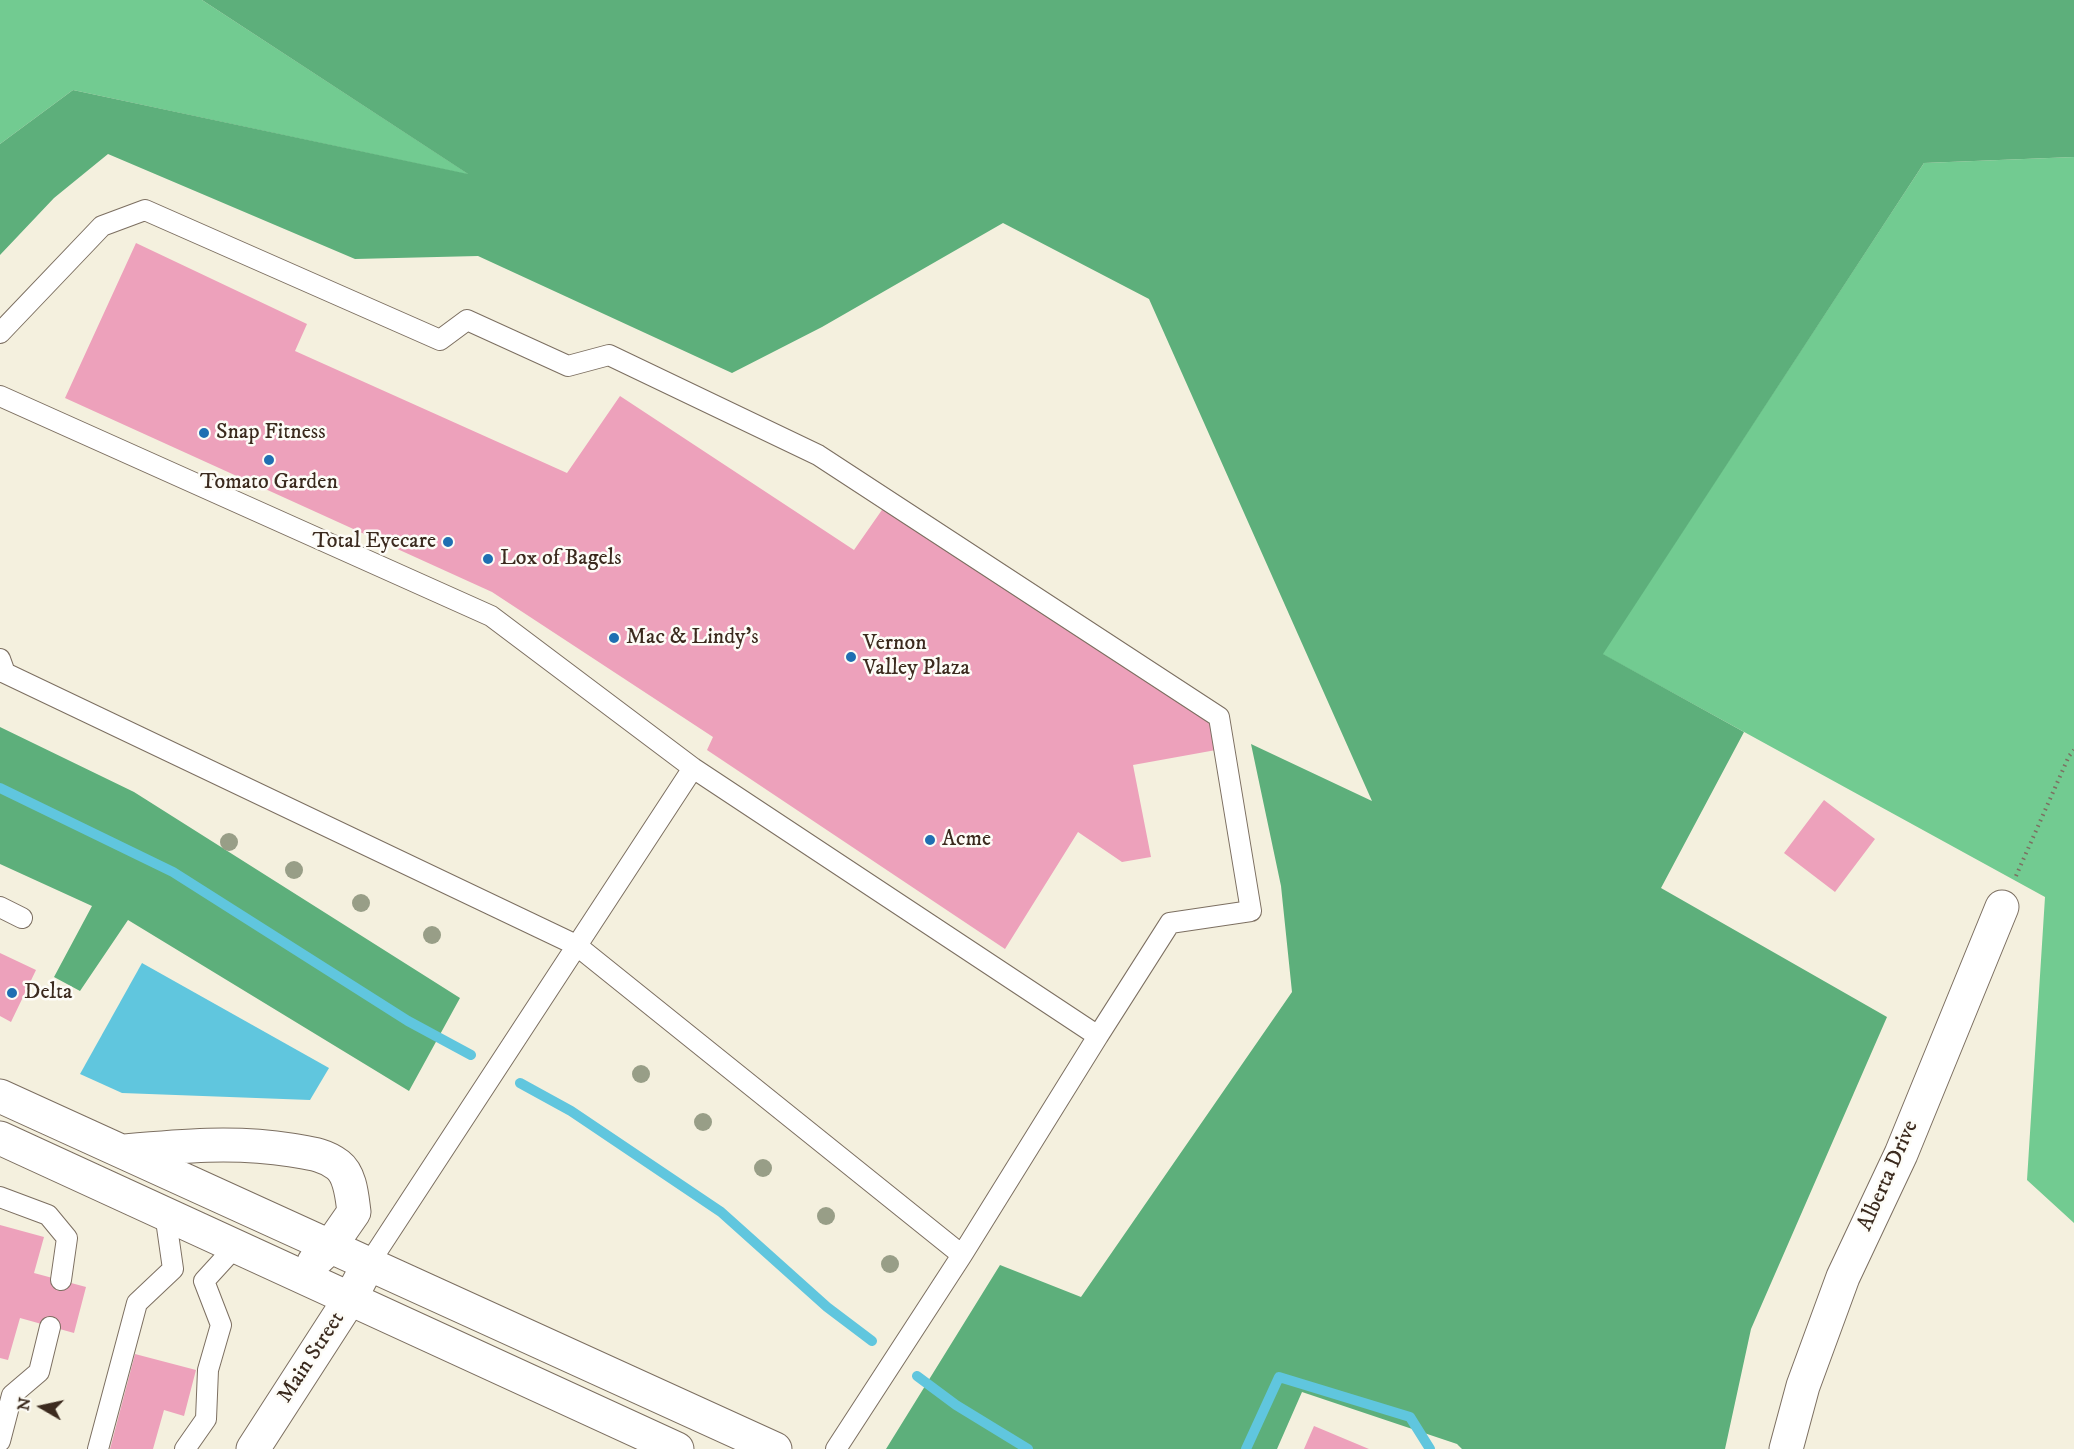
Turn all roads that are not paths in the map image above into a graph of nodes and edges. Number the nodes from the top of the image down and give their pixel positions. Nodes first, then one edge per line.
1 (0, 333) edge
2 (0, 396) edge
3 (0, 659) edge
4 (693, 768) junction
5 (0, 907) edge
6 (2002, 907) road end
7 (22, 918) dead end
8 (576, 945) junction
9 (1098, 1036) junction
10 (0, 1096) edge
11 (0, 1138) edge
12 (123, 1151) junction
13 (0, 1197) edge
14 (165, 1213) junction
15 (236, 1246) junction
16 (329, 1248) junction
17 (962, 1255) junction
18 (368, 1265) junction
19 (299, 1275) junction
20 (61, 1280) dead end
21 (351, 1298) junction
22 (50, 1327) dead end
23 (0, 1441) edge
24 (98, 1449) edge
25 (185, 1449) edge
26 (253, 1449) edge
27 (677, 1449) edge
28 (775, 1449) edge
29 (836, 1449) edge
30 (1786, 1449) edge

1 - 9 lane
2 - 4 lane
3 - 8 lane
4 - 8 lane
4 - 9 lane
5 - 7 lane
6 - 30 main road, Alberta Drive
8 - 17 lane
8 - 18 lane
9 - 17 lane
10 - 12 main road
11 - 14 main road
12 - 16 main road
12 - 16 main road
13 - 20 lane
14 - 15 main road
14 - 24 lane
15 - 19 main road
15 - 25 lane
16 - 18 main road
16 - 19 main road
17 - 29 lane
18 - 21 main road, Main Street
18 - 28 main road
19 - 21 main road
21 - 26 main road, Main Street
21 - 27 main road
22 - 23 lane

